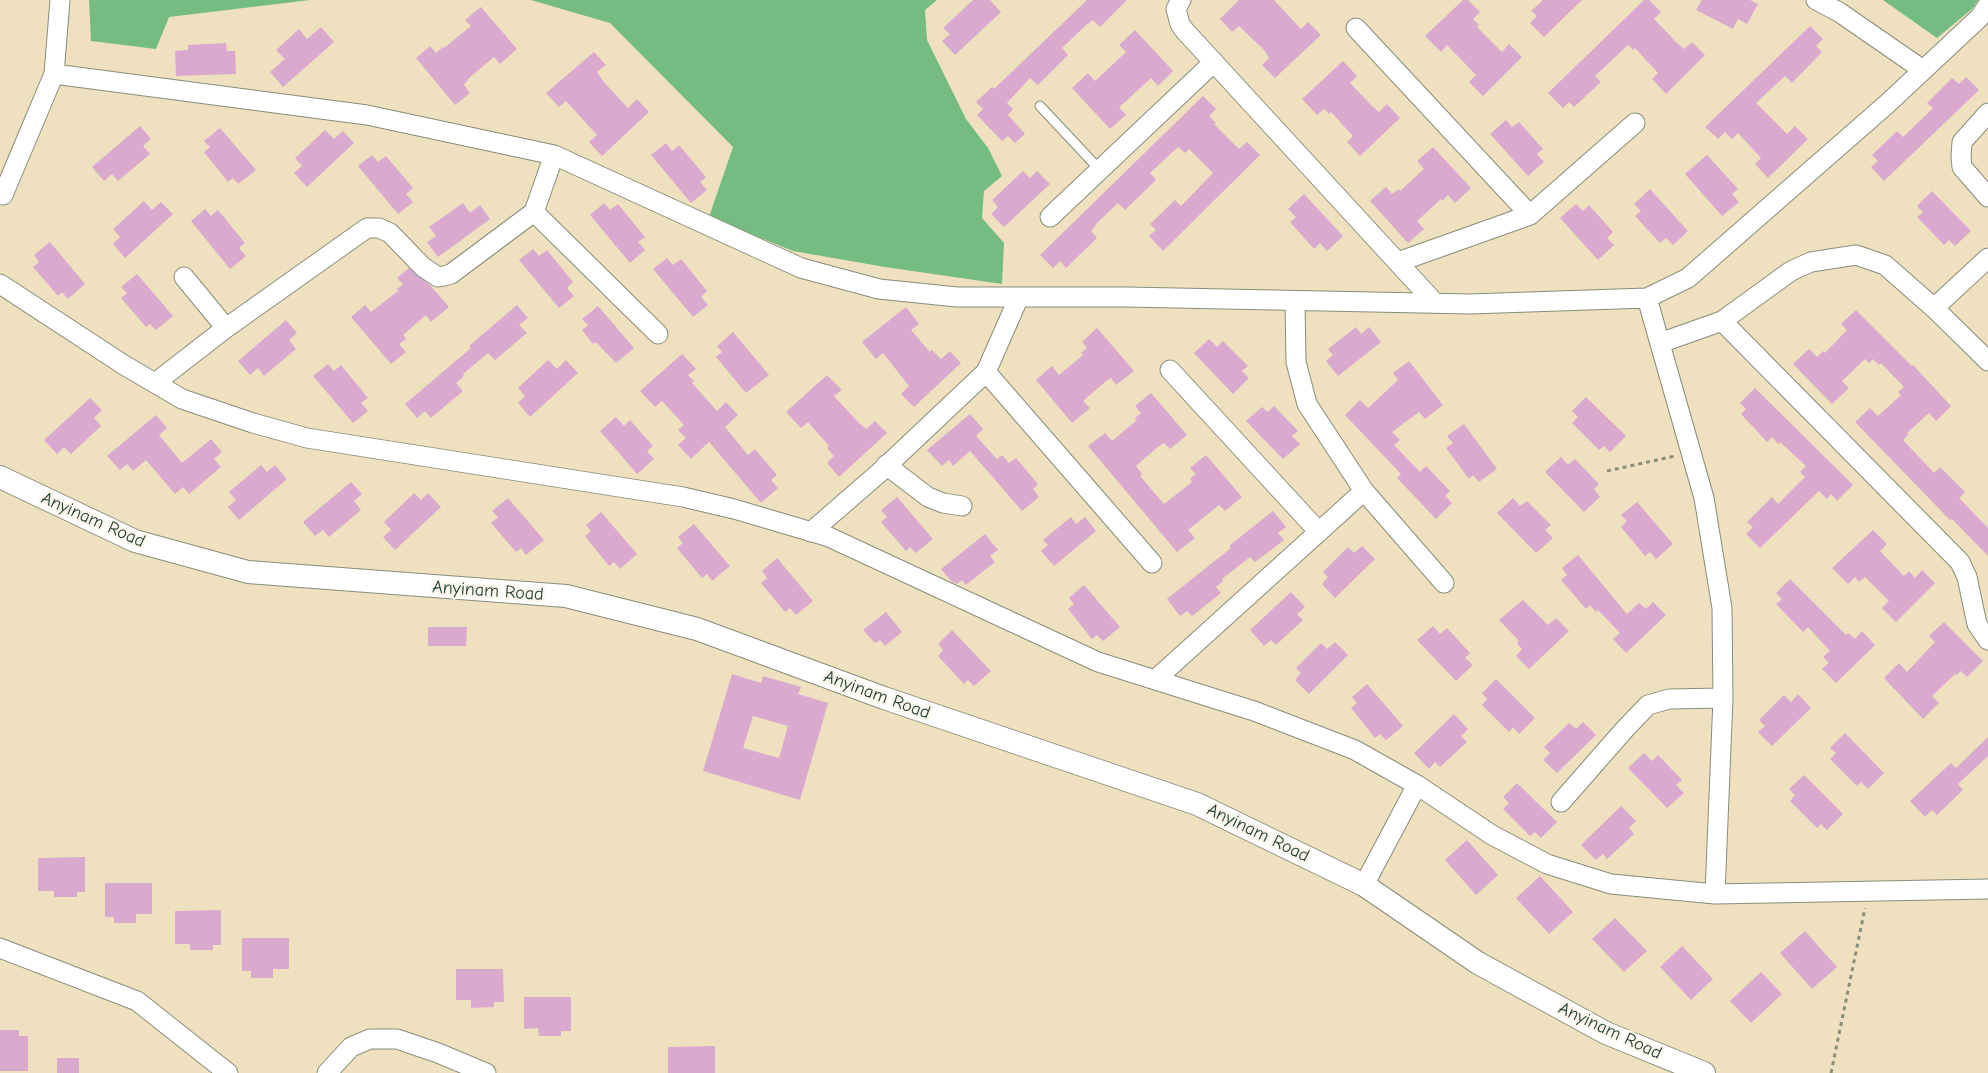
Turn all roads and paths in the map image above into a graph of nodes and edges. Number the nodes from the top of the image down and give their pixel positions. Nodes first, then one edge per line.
1 (60, 0) edge
2 (1181, 0) edge
3 (1816, 0) edge
4 (1988, 5) edge
5 (1356, 28) dead end
6 (1214, 62) junction
7 (1923, 70) junction
8 (54, 74) junction
9 (1040, 106) dead end
10 (1988, 113) edge
11 (1635, 123) dead end
12 (554, 155) junction
13 (1100, 170) junction
14 (1988, 197) edge
15 (1, 198) edge
16 (534, 212) junction
17 (1530, 215) junction
18 (1050, 217) dead end
19 (1988, 258) edge
20 (1398, 262) junction
21 (184, 277) dead end
22 (0, 284) edge
23 (1019, 297) junction
24 (1647, 298) junction
25 (1295, 300) junction
26 (1435, 303) junction
27 (1934, 308) junction
28 (1722, 321) junction
29 (226, 328) junction
30 (658, 334) dead end
31 (1660, 343) junction
32 (1988, 361) edge
33 (1170, 370) dead end
34 (986, 372) junction
35 (155, 383) junction
36 (1691, 452) junction
37 (886, 465) junction
38 (1607, 471) dead end
39 (0, 477) edge
40 (1364, 491) junction
41 (962, 506) dead end
42 (811, 532) junction
43 (1319, 532) junction
44 (1152, 563) dead end
45 (1444, 583) dead end
46 (1988, 640) edge
47 (1155, 680) junction
48 (1723, 698) junction
49 (1417, 785) junction
50 (1562, 802) dead end
51 (1364, 885) junction
52 (1988, 889) edge
53 (1869, 890) junction
54 (1714, 894) junction
55 (0, 948) edge
56 (228, 1073) edge
57 (327, 1073) edge
58 (486, 1073) edge
59 (1704, 1073) edge
60 (1830, 1073) edge

1 - 8 street
2 - 6 street
3 - 7 street
4 - 7 street
5 - 17 street
6 - 13 street
6 - 20 street
7 - 24 street
8 - 12 street
8 - 15 street
9 - 13 lane
10 - 14 street
11 - 17 street
12 - 16 street
12 - 23 street
13 - 18 street
16 - 29 street
16 - 30 street
17 - 20 street
19 - 27 street
20 - 26 street
21 - 29 street
22 - 35 street
23 - 25 street
23 - 34 street
24 - 26 street
24 - 31 street
25 - 26 street
25 - 40 street
27 - 28 street
27 - 32 street
28 - 31 street
28 - 46 street
29 - 35 street
31 - 36 street
33 - 43 street
34 - 37 street
34 - 44 street
35 - 42 street
36 - 38 path
36 - 48 street
37 - 41 street
37 - 42 street
39 - 51 street, Anyinam Road
40 - 43 street
40 - 45 street
42 - 47 street
43 - 47 street
47 - 49 street
48 - 50 street
48 - 54 street
49 - 51 street
49 - 54 street
51 - 59 street, Anyinam Road
52 - 53 street
53 - 54 street
53 - 60 path
55 - 56 street
57 - 58 street

